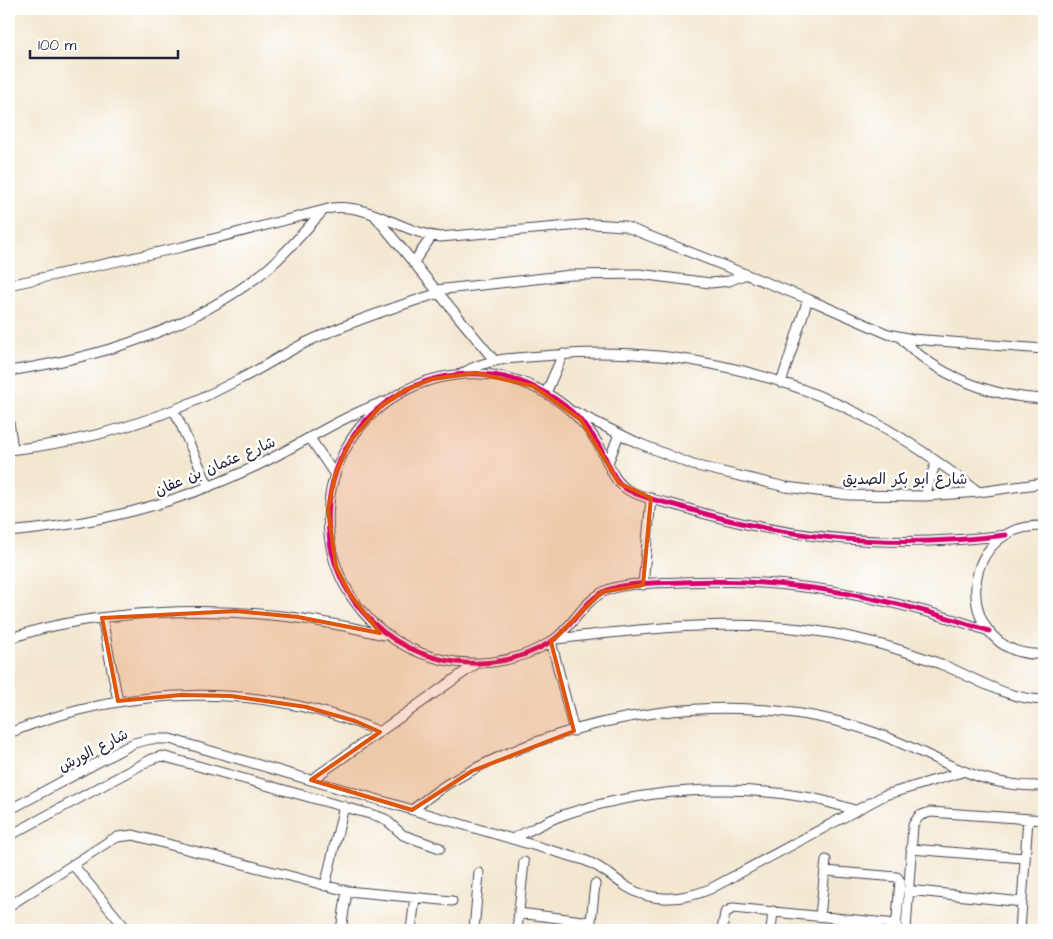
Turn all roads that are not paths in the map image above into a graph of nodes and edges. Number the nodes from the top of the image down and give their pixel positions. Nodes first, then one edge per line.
1 (323, 210) junction
2 (372, 212) junction
3 (432, 236) junction
4 (413, 263) junction
5 (746, 274) junction
6 (9, 285) edge
7 (437, 292) junction
8 (808, 299) junction
9 (900, 337) junction
10 (1044, 349) edge
11 (563, 354) junction
12 (494, 360) junction
13 (9, 371) edge
14 (461, 374) junction
15 (782, 382) junction
16 (546, 393) junction
17 (392, 398) junction
18 (1044, 399) edge
19 (174, 410) junction
20 (570, 410) junction
21 (9, 422) edge
22 (619, 434) junction
23 (310, 438) junction
24 (11, 450) edge
25 (936, 461) junction
26 (608, 463) junction
27 (335, 475) junction
28 (1044, 483) edge
29 (209, 487) junction
30 (980, 492) junction
31 (925, 496) junction
32 (651, 498) junction
33 (1044, 526) edge
34 (9, 532) edge
35 (1006, 535) junction
36 (643, 585) junction
37 (102, 618) junction
38 (989, 631) junction
39 (388, 636) junction
40 (9, 639) edge
41 (553, 640) junction
42 (1044, 654) edge
43 (477, 663) junction
44 (1044, 700) edge
45 (118, 701) junction
46 (574, 731) junction
47 (380, 732) junction
48 (9, 733) edge
49 (962, 772) junction
50 (311, 780) junction
51 (1044, 786) edge
52 (344, 806) junction
53 (9, 810) edge
54 (412, 810) junction
55 (856, 810) junction
56 (1028, 819) junction
57 (1044, 820) edge
58 (9, 836) edge
59 (512, 839) junction
60 (440, 848) dead end
61 (911, 849) junction
62 (1026, 858) junction
63 (826, 860) dead end
64 (524, 862) dead end
65 (73, 865) junction
66 (825, 871) junction
67 (479, 873) dead end
68 (595, 884) dead end
69 (325, 886) junction
70 (908, 890) junction
71 (347, 891) junction
72 (415, 898) junction
73 (452, 901) dead end
74 (1022, 902) junction
75 (9, 906) edge
76 (773, 911) junction
77 (519, 914) junction
78 (820, 916) junction
79 (591, 926) edge
80 (896, 927) edge
81 (127, 930) edge
82 (341, 930) edge
83 (411, 930) edge
84 (474, 930) edge
85 (517, 930) edge
86 (722, 930) edge
87 (771, 930) edge
88 (906, 930) edge
89 (1020, 930) edge

1 - 2 street
1 - 6 street
1 - 13 street
2 - 3 street
2 - 4 street
3 - 4 street
3 - 5 street
4 - 7 street
5 - 7 street
5 - 8 street
7 - 12 street
7 - 19 street
8 - 9 street
8 - 15 street
9 - 10 street
9 - 18 street
11 - 12 street
11 - 15 street
11 - 16 street
12 - 14 street
14 - 16 street
14 - 17 street, شارع عثمان بن عفان
15 - 25 street
16 - 20 street
17 - 23 street, شارع عثمان بن عفان
17 - 27 street
19 - 24 street
19 - 29 street
20 - 22 street, شارع ابو بكر الصديق
20 - 26 street
21 - 24 street
22 - 26 street
22 - 31 street, شارع ابو بكر الصديق
23 - 27 street
23 - 29 street, شارع عثمان بن عفان
25 - 30 street
25 - 31 street
26 - 32 street
27 - 39 street
28 - 30 street, شارع ابو بكر الصديق
29 - 34 street, شارع عثمان بن عفان
30 - 31 street, شارع ابو بكر الصديق
32 - 35 street
32 - 36 street
33 - 35 street
35 - 38 street
36 - 38 street
36 - 41 street
37 - 39 street
37 - 40 street
37 - 45 street
38 - 42 street
39 - 43 street
41 - 43 street
41 - 44 street
41 - 46 street
43 - 47 street
45 - 47 street
45 - 48 street
46 - 49 street
46 - 54 street
47 - 50 street
49 - 51 street
49 - 55 street, شارع الورش
50 - 53 street, شارع الورش
50 - 54 street, شارع الورش
52 - 58 street
52 - 60 street
52 - 69 street
54 - 59 street, شارع الورش
55 - 59 street
55 - 59 street, شارع الورش
56 - 57 street
56 - 61 street
56 - 62 street
61 - 62 street
61 - 70 street
62 - 74 street
63 - 66 street
64 - 77 street
65 - 69 street
65 - 75 street
65 - 81 street
66 - 78 street
66 - 80 street
67 - 84 street
68 - 79 street
69 - 71 street
70 - 74 street
70 - 88 street
71 - 72 street
71 - 82 street
72 - 73 street
72 - 83 street
74 - 89 street
76 - 78 street
76 - 86 street
76 - 87 street
77 - 79 street
77 - 85 street
78 - 80 street

